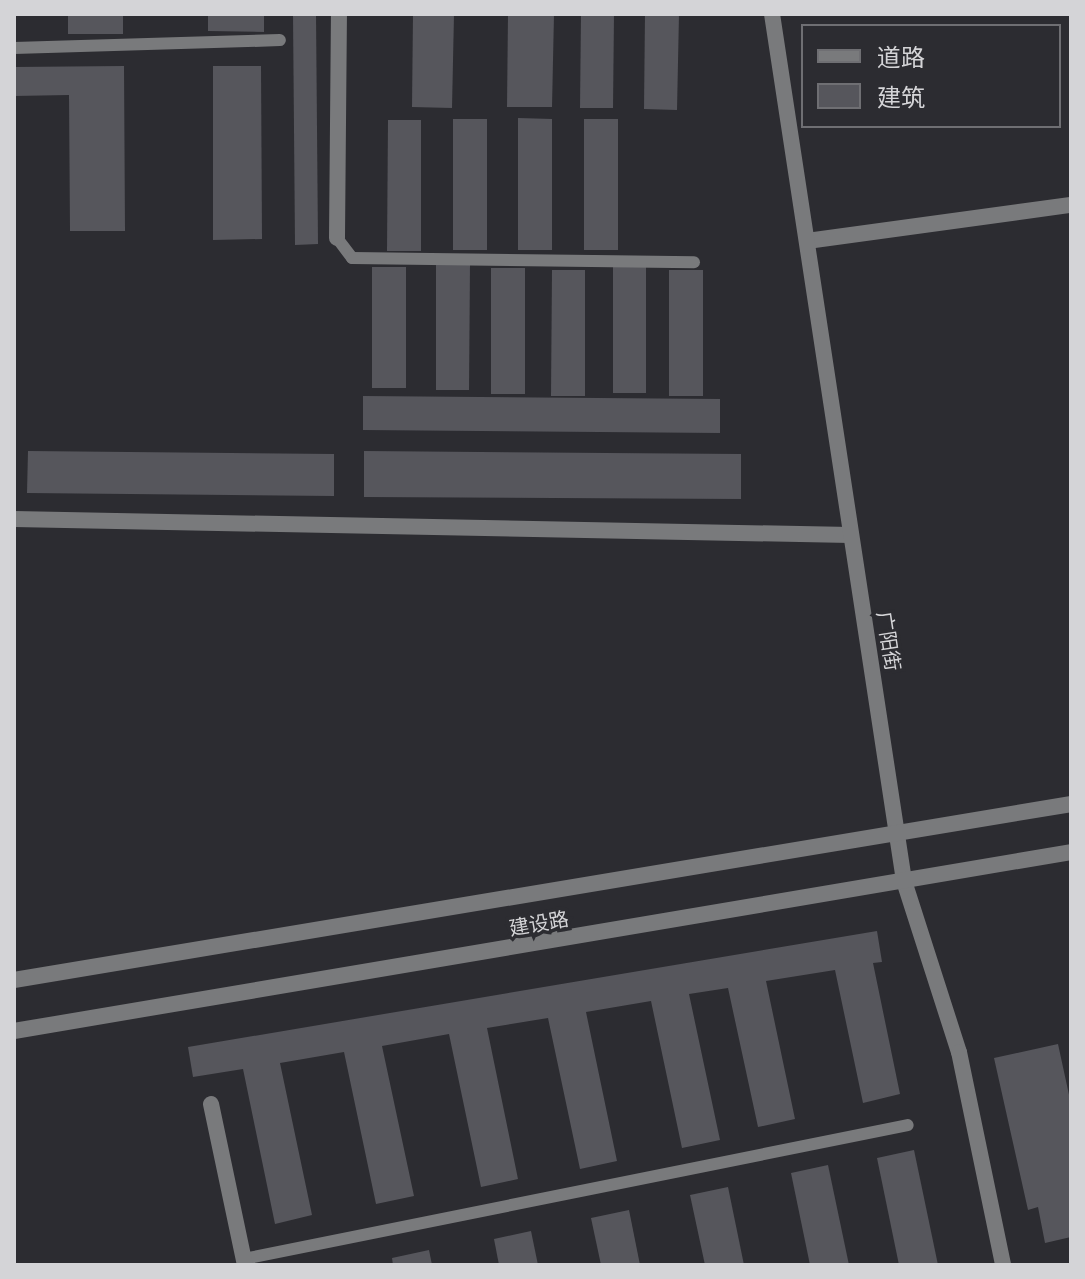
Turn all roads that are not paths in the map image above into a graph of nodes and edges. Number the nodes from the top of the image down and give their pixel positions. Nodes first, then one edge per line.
1 (339, 14) edge
2 (772, 14) edge
3 (280, 40) dead end
4 (14, 48) edge
5 (1071, 205) edge
6 (337, 238) joint
7 (807, 241) junction
8 (694, 262) dead end
9 (14, 519) edge
10 (851, 535) junction
11 (1071, 804) edge
12 (897, 833) junction
13 (1071, 852) edge
14 (904, 881) junction
15 (14, 980) edge
16 (14, 1031) edge
17 (211, 1104) dead end
18 (908, 1125) dead end
19 (245, 1262) edge
20 (1003, 1265) edge

1 - 6 street
2 - 7 street, 广阳街
3 - 4 lane
5 - 7 street
6 - 8 lane
7 - 10 street, 广阳街
9 - 10 street
10 - 12 street, 广阳街
11 - 12 street, 建设路
12 - 14 street, 广阳街
12 - 15 street, 建设路
13 - 14 street, 建设路
14 - 16 street, 建设路
14 - 20 street, 广阳街
17 - 19 street
18 - 19 lane

